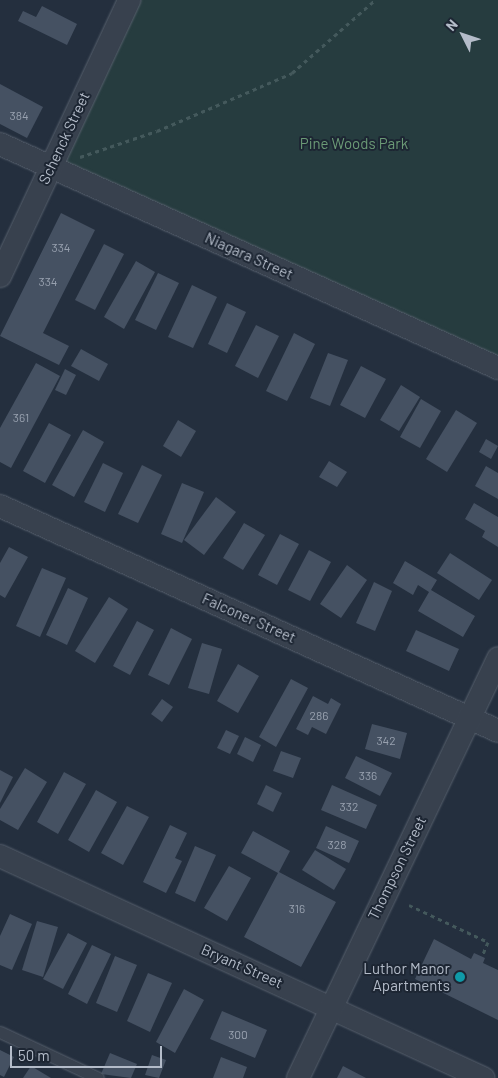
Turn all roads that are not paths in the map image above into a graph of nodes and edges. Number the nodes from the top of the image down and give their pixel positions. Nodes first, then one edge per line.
1 (129, 0) edge
2 (0, 144) edge
3 (51, 166) junction
4 (0, 276) edge
5 (498, 368) edge
6 (0, 506) edge
7 (498, 658) edge
8 (469, 717) junction
9 (498, 731) edge
10 (0, 856) edge
11 (331, 1006) junction
12 (0, 1032) edge
13 (98, 1078) edge
14 (298, 1078) edge
15 (483, 1078) edge

1 - 3 street, Schenck Street
2 - 3 street, Niagara Street
3 - 4 street, Schenck Street
3 - 5 street, Niagara Street
6 - 8 street, Falconer Street
7 - 8 street, Thompson Street
8 - 9 street, Falconer Street
8 - 11 street, Thompson Street
10 - 11 street, Bryant Street
11 - 14 street, Thompson Street
11 - 15 street, Bryant Street
12 - 13 lane

